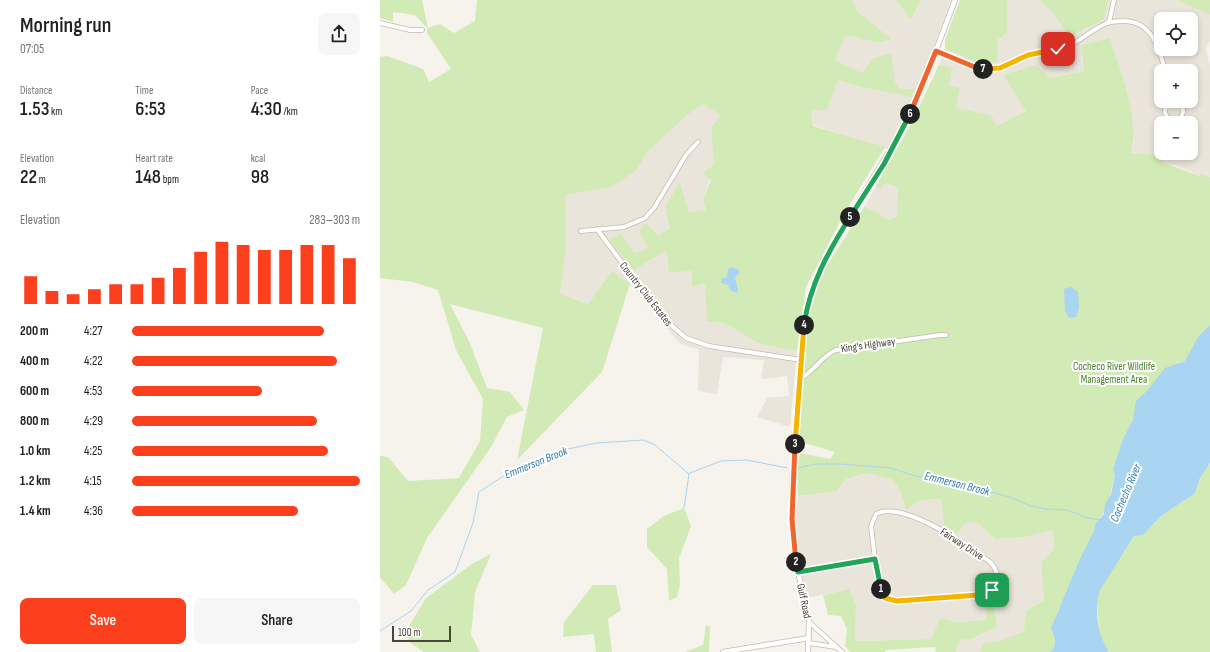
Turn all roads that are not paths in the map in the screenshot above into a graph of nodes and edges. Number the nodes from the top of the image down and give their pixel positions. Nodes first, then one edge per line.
1 (955, 0) edge
2 (1114, 0) edge
3 (1110, 22) junction
4 (380, 23) edge
5 (422, 30) dead end
6 (936, 51) junction
7 (1163, 64) edge
8 (1173, 102) edge
9 (698, 142) dead end
10 (597, 229) junction
11 (581, 231) dead end
12 (946, 336) dead end
13 (801, 360) junction
14 (800, 379) junction
15 (875, 559) junction
16 (798, 572) junction
17 (809, 622) junction
18 (809, 640) junction
19 (759, 645) junction
20 (836, 647) junction
21 (723, 652) edge
22 (760, 652) edge
23 (808, 652) edge
24 (842, 652) edge

1 - 6 street, Gulf Road
2 - 3 street
3 - 6 street
3 - 7 street
4 - 5 street
6 - 13 street, Gulf Road
8 - 8 street
9 - 10 street
10 - 11 street
10 - 13 street, Country Club Estates
12 - 14 street, King's Highway
13 - 14 street, Gulf Road
14 - 16 street, Gulf Road
15 - 15 street, Fairway Drive
15 - 16 street
16 - 17 street, Gulf Road
17 - 18 street, Gulf Road
17 - 20 street
18 - 19 street
18 - 20 street
18 - 23 street, Gulf Road
19 - 21 street
19 - 22 street
20 - 24 street

